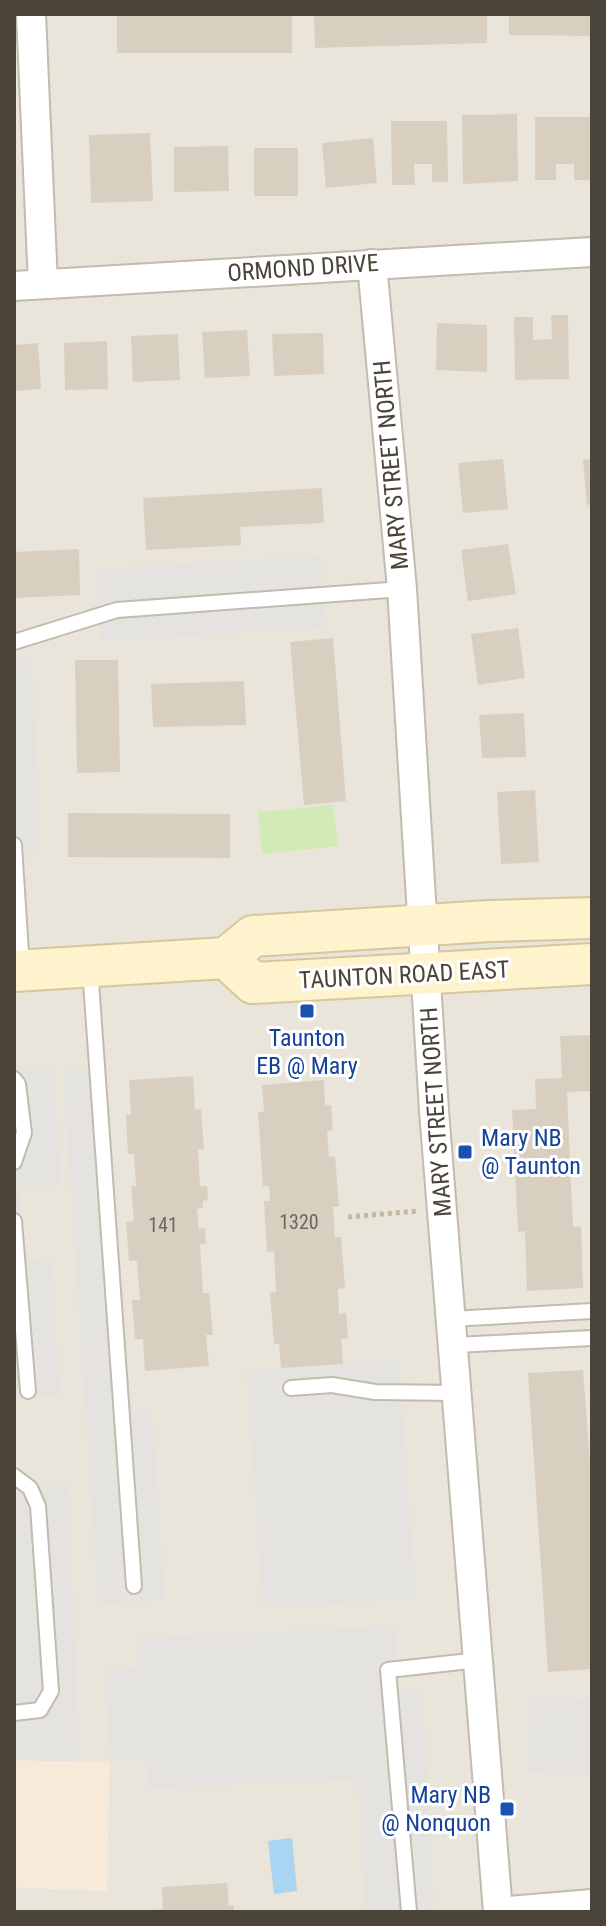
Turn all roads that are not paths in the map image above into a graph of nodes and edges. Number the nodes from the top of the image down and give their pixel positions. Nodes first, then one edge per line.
1 (31, 14) edge
2 (592, 252) edge
3 (372, 264) junction
4 (43, 284) junction
5 (14, 286) edge
6 (402, 589) junction
7 (14, 642) edge
8 (14, 845) edge
9 (592, 918) edge
10 (424, 926) junction
11 (226, 958) junction
12 (592, 964) edge
13 (89, 966) junction
14 (18, 970) edge
15 (427, 974) junction
16 (14, 1079) edge
17 (14, 1162) edge
18 (14, 1221) edge
19 (592, 1311) edge
20 (452, 1332) junction
21 (592, 1338) edge
22 (291, 1388) dead end
23 (28, 1391) dead end
24 (458, 1393) junction
25 (14, 1476) edge
26 (134, 1586) dead end
27 (479, 1660) junction
28 (14, 1713) edge
29 (592, 1904) edge
30 (409, 1912) edge
31 (498, 1912) edge

1 - 4 street
2 - 3 street, ORMOND DRIVE
3 - 4 street, ORMOND DRIVE
3 - 6 street, MARY STREET NORTH
4 - 5 street, ORMOND DRIVE
6 - 7 lane
6 - 10 street, MARY STREET NORTH
8 - 14 lane
9 - 10 main road, TAUNTON ROAD EAST
10 - 11 main road, TAUNTON ROAD EAST
10 - 15 street, MARY STREET NORTH
11 - 13 main road
11 - 15 main road, TAUNTON ROAD EAST
12 - 15 main road, TAUNTON ROAD EAST
13 - 14 main road
13 - 26 lane
15 - 20 street, MARY STREET NORTH
16 - 17 lane
18 - 23 lane
19 - 20 lane
20 - 21 lane
20 - 24 street, MARY STREET NORTH
22 - 24 lane
24 - 27 street, MARY STREET NORTH
25 - 28 lane
27 - 30 lane
27 - 31 street, MARY STREET NORTH
29 - 31 street

